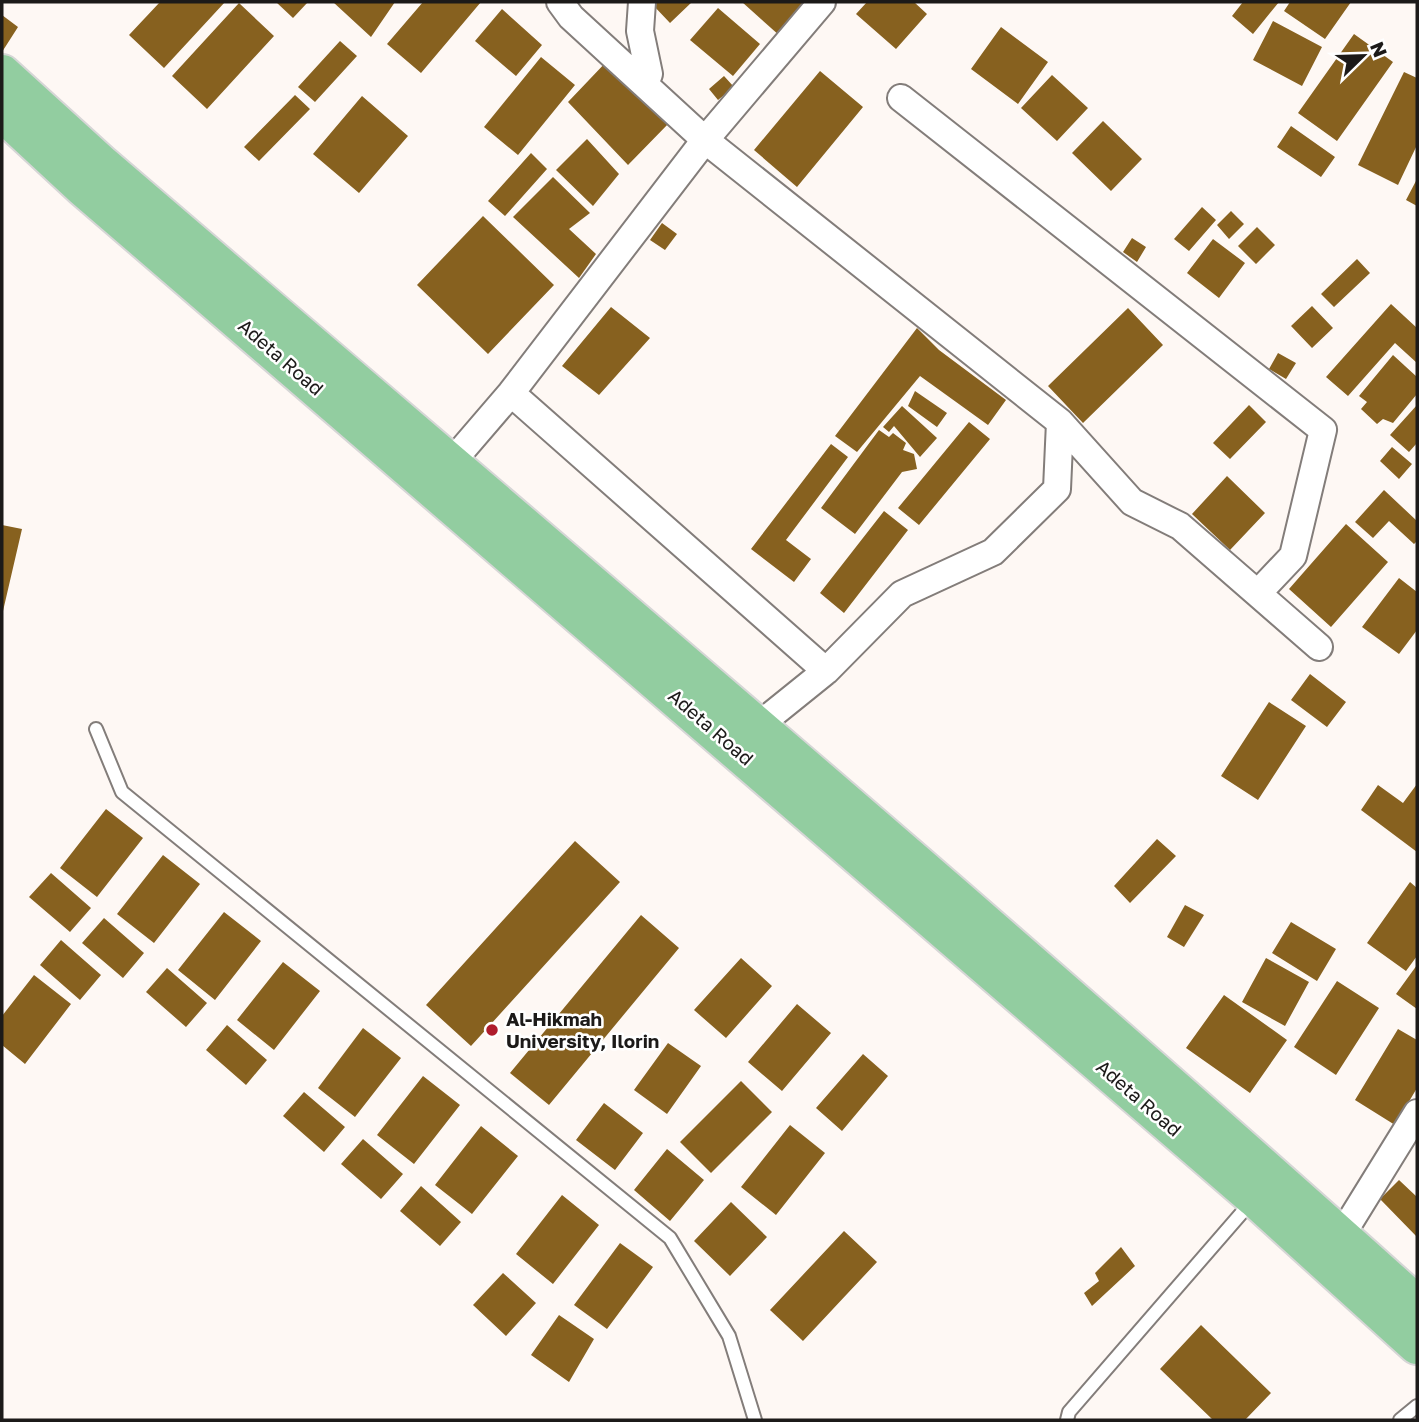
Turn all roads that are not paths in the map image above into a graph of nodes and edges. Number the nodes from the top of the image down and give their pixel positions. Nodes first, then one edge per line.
1 (560, 2) edge
2 (642, 2) edge
3 (822, 2) edge
4 (2, 74) edge
5 (645, 85) junction
6 (901, 97) dead end
7 (2, 112) edge
8 (705, 140) junction
9 (511, 393) junction
10 (1060, 422) junction
11 (450, 464) junction
12 (1258, 593) junction
13 (1320, 647) dead end
14 (826, 671) junction
15 (759, 725) junction
16 (96, 729) dead end
17 (1417, 1113) edge
18 (1255, 1198) junction
19 (1341, 1236) junction
20 (1417, 1305) edge
21 (1417, 1345) edge
22 (1417, 1406) edge
23 (755, 1420) edge
24 (1067, 1420) edge
25 (1400, 1420) edge

1 - 5 street
2 - 5 street
3 - 8 street
4 - 11 main road, Adeta Road
5 - 8 street
6 - 12 street
7 - 18 main road, Adeta Road
8 - 9 street
8 - 10 street
9 - 11 street
9 - 14 street
10 - 12 street
10 - 14 street
11 - 15 main road, Adeta Road
12 - 13 street
14 - 15 street
15 - 19 main road, Adeta Road
16 - 23 lane
17 - 19 street
18 - 21 main road, Adeta Road
18 - 24 lane
19 - 20 main road, Adeta Road
22 - 25 lane

